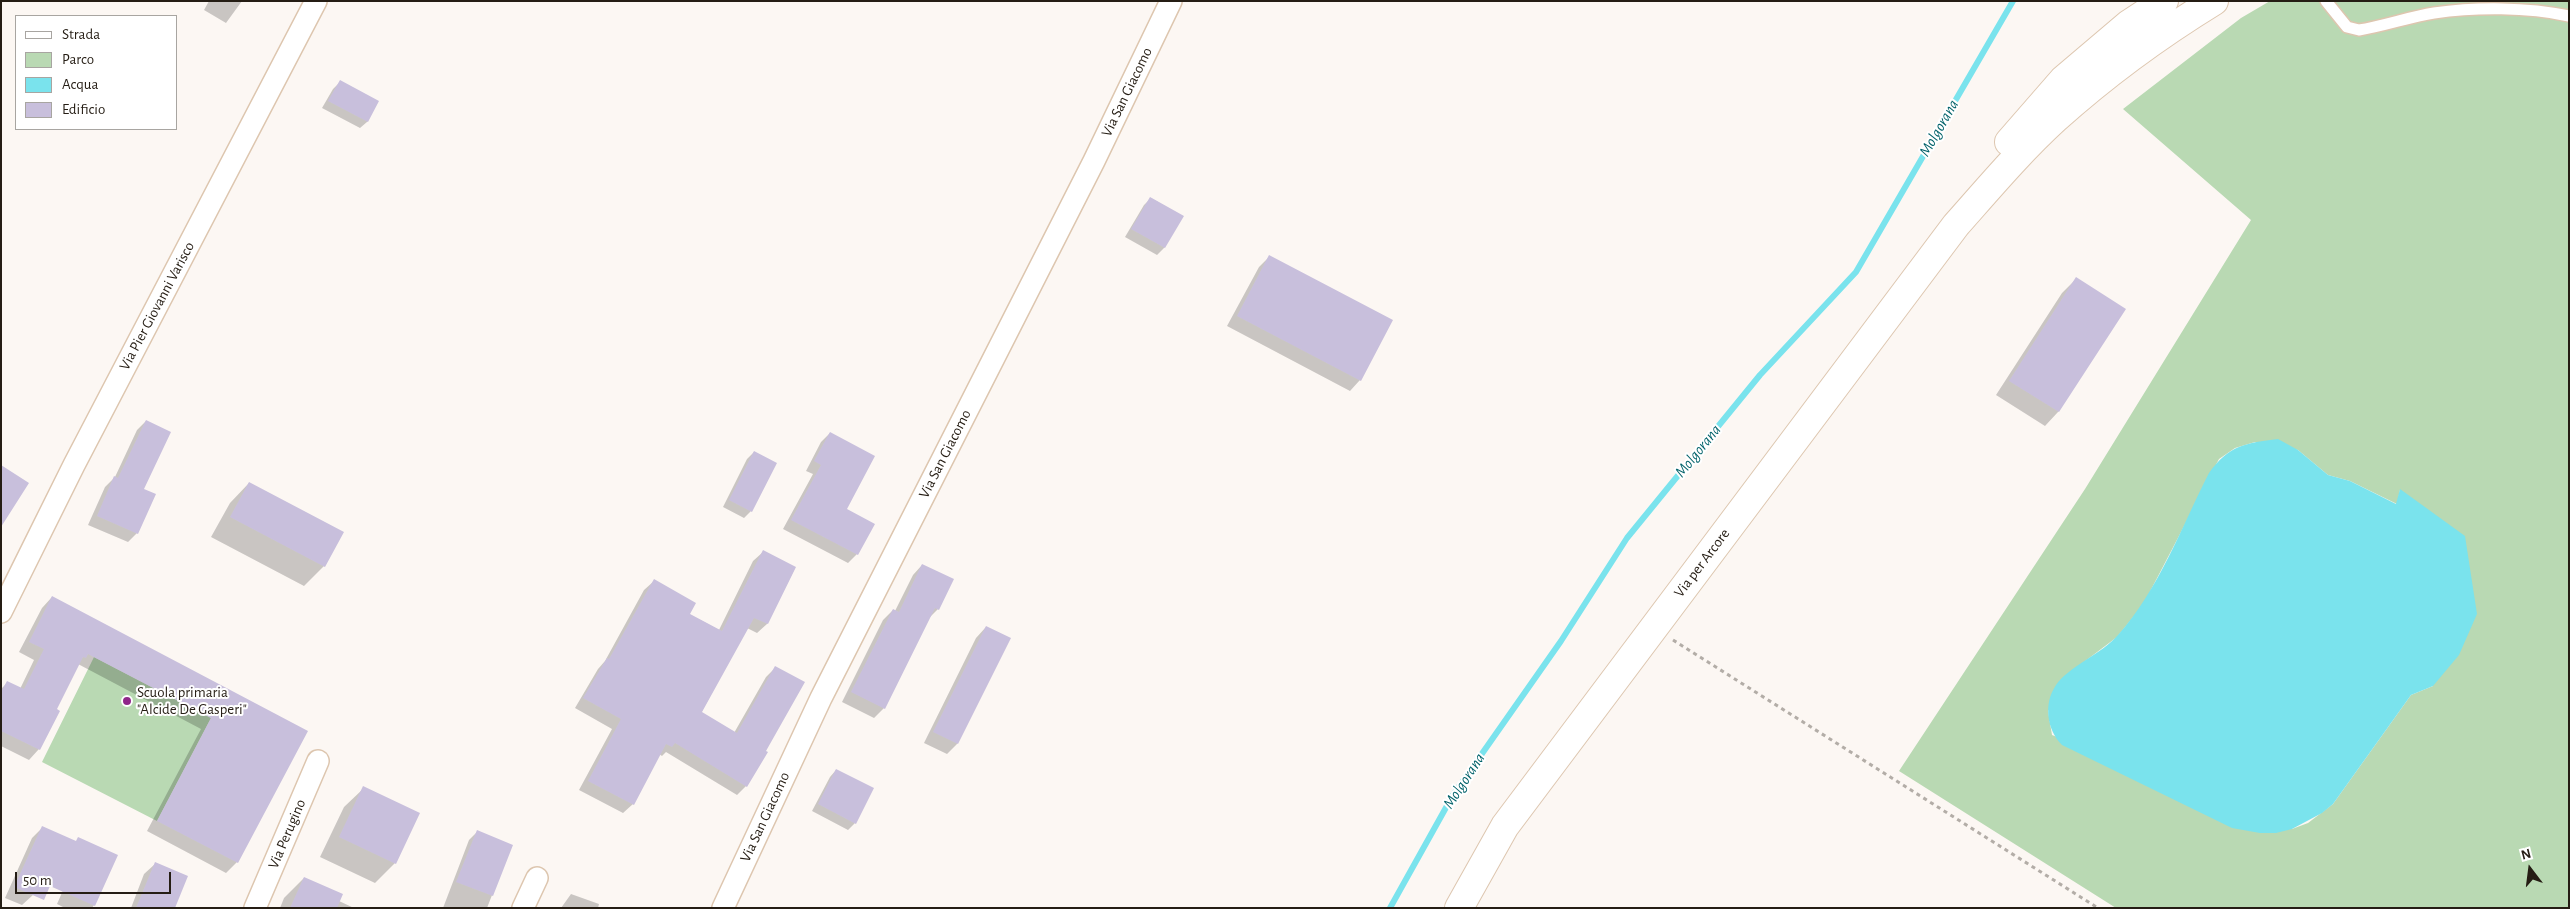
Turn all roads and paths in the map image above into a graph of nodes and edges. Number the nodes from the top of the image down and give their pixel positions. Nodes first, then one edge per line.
1 (316, 1) edge
2 (1171, 1) edge
3 (2164, 1) edge
4 (2196, 1) edge
5 (2214, 1) edge
6 (2326, 1) edge
7 (2569, 16) edge
8 (2133, 55) junction
9 (1956, 225) junction
10 (1, 612) edge
11 (1653, 628) junction
12 (318, 761) dead end
13 (538, 878) dead end
14 (255, 908) edge
15 (523, 908) edge
16 (723, 908) edge
17 (1459, 908) edge
18 (2098, 908) edge

1 - 10 street, Via Pier Giovanni Varisco
2 - 16 street, Via San Giacomo
3 - 9 main road
4 - 8 main road
5 - 8 main road
6 - 7 lane
8 - 9 main road
9 - 11 main road, Via per Arcore
11 - 17 main road, Via per Arcore
11 - 18 path
12 - 14 street, Via Perugino
13 - 15 street

